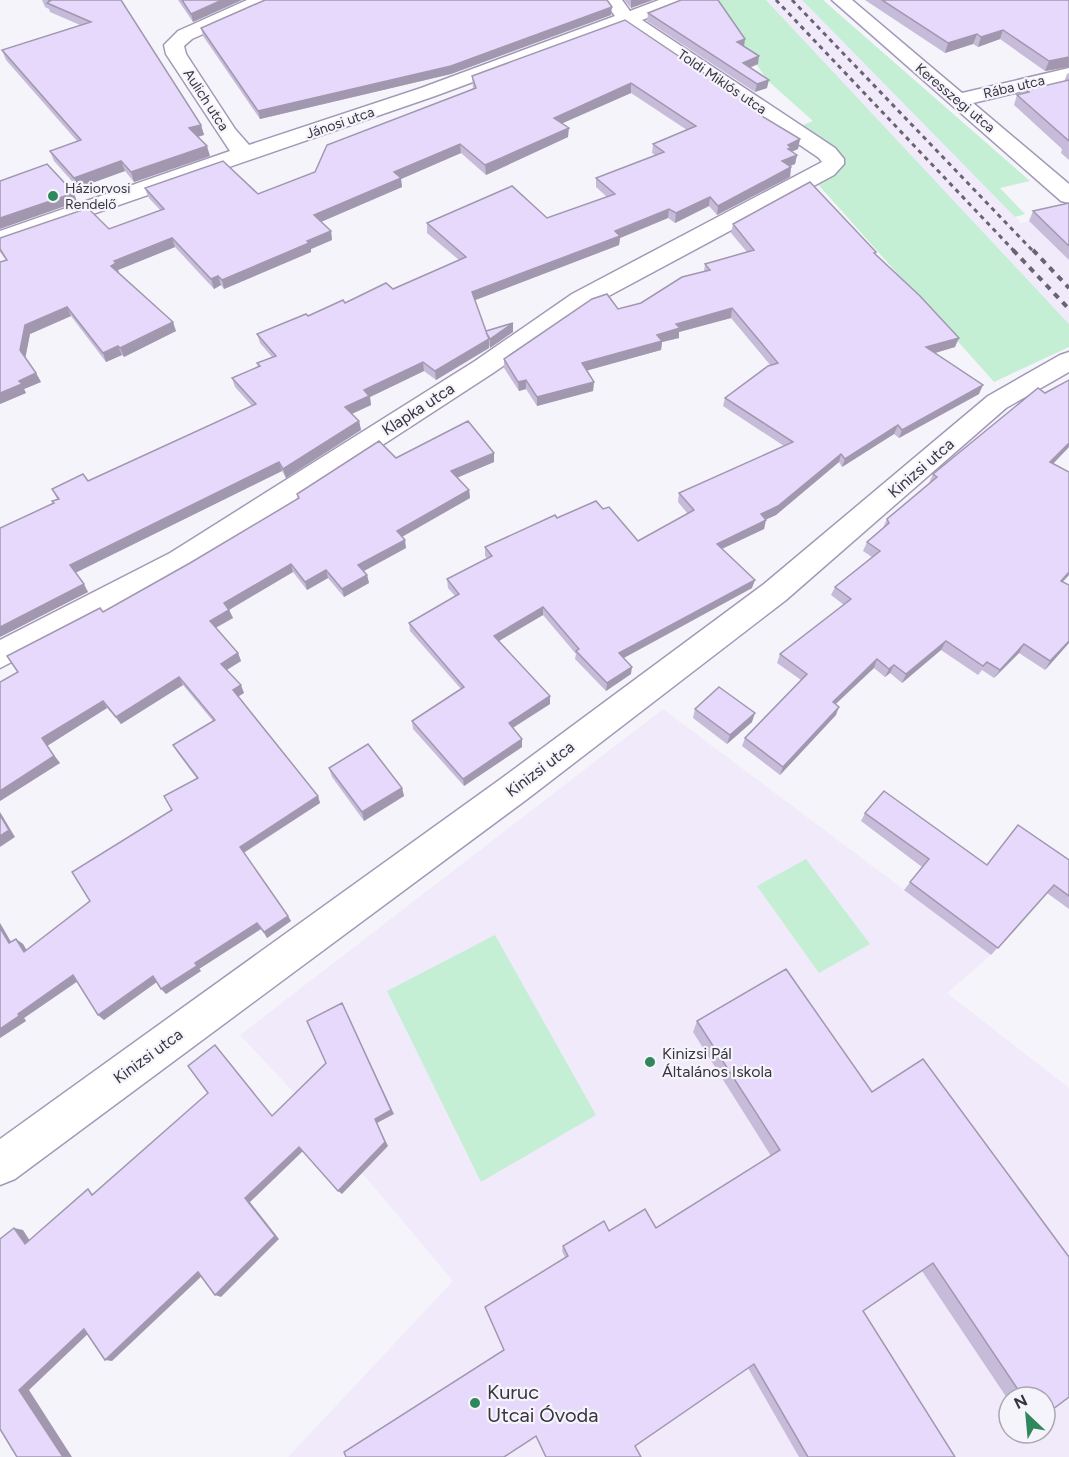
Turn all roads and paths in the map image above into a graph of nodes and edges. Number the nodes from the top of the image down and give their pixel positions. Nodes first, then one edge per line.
1 (263, 0) edge
2 (612, 0) edge
3 (677, 0) edge
4 (841, 0) edge
5 (626, 18) junction
6 (1069, 74) edge
7 (958, 100) junction
8 (245, 155) junction
9 (834, 162) joint
10 (1069, 196) edge
11 (0, 239) edge
12 (1069, 361) edge
13 (0, 655) edge
14 (0, 1164) edge

1 - 8 street, Aulich utca
2 - 5 street, Toldi Miklós utca
3 - 5 street, Jánosi utca
4 - 7 street, Keresszegi utca
5 - 8 street, Jánosi utca
5 - 9 street, Toldi Miklós utca
6 - 7 street, Rába utca
7 - 10 street, Keresszegi utca
8 - 11 street, Jánosi utca
9 - 13 street, Klapka utca
12 - 14 street, Kinizsi utca

